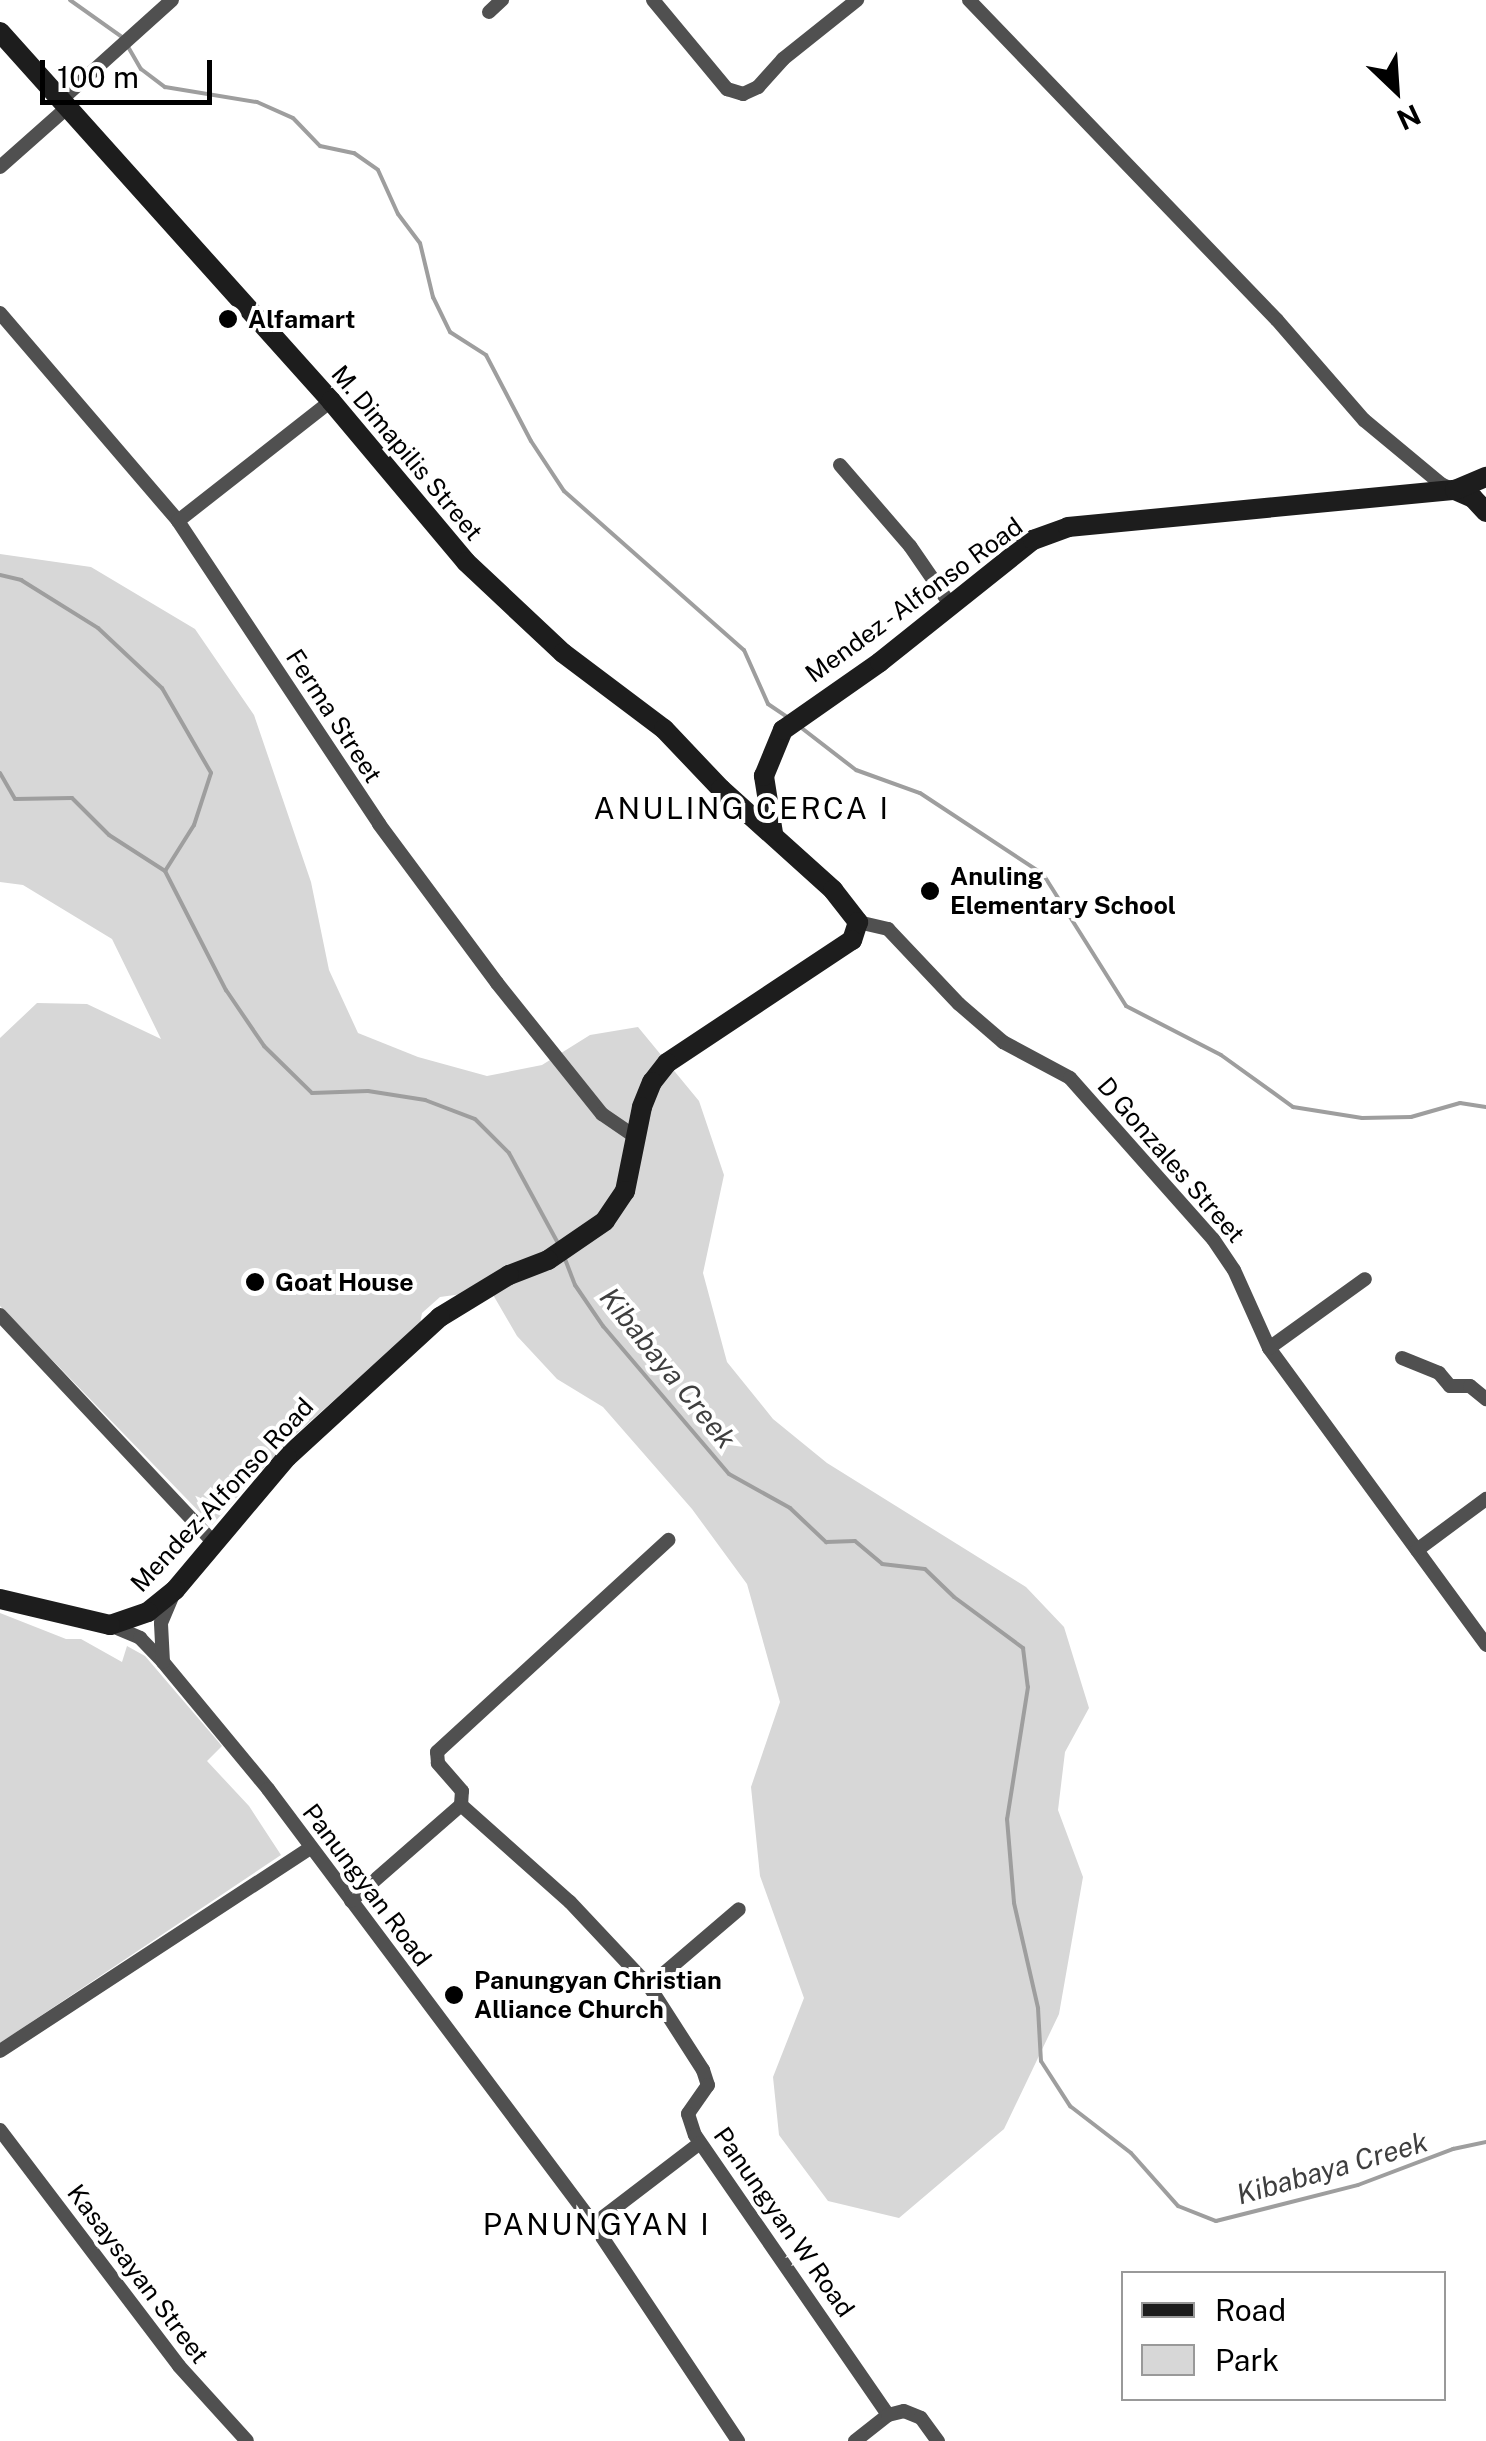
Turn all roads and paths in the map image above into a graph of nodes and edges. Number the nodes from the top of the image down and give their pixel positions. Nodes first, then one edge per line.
1 (172, 0) edge
2 (502, 0) edge
3 (653, 0) edge
4 (857, 0) edge
5 (968, 0) edge
6 (489, 12) dead end
7 (0, 32) edge
8 (66, 102) junction
9 (0, 167) edge
10 (0, 312) edge
11 (331, 401) junction
12 (840, 466) dead end
13 (1486, 477) edge
14 (1454, 490) junction
15 (1486, 512) edge
16 (178, 521) junction
17 (952, 607) junction
18 (764, 776) junction
19 (721, 789) junction
20 (774, 833) junction
21 (858, 922) junction
22 (637, 1138) junction
23 (1365, 1280) dead end
24 (0, 1315) edge
25 (1269, 1348) junction
26 (1402, 1358) dead end
27 (1486, 1400) edge
28 (1486, 1499) edge
29 (668, 1540) dead end
30 (212, 1541) junction
31 (1417, 1550) junction
32 (175, 1590) junction
33 (0, 1598) edge
34 (110, 1625) junction
35 (1486, 1644) edge
36 (163, 1662) junction
37 (461, 1806) junction
38 (310, 1848) junction
39 (351, 1901) junction
40 (739, 1908) dead end
41 (649, 1986) junction
42 (0, 2051) edge
43 (0, 2130) edge
44 (700, 2143) junction
45 (594, 2224) junction
46 (888, 2415) junction
47 (247, 2441) edge
48 (738, 2441) edge
49 (854, 2441) edge
50 (938, 2441) edge

1 - 8 street
2 - 6 street
3 - 4 street
5 - 14 street
7 - 8 main road, M. Dimapilis Street
8 - 9 street
8 - 11 main road, M. Dimapilis Street
10 - 16 street, Ferma Street
11 - 16 street
11 - 19 main road, M. Dimapilis Street
12 - 17 street
13 - 14 main road, Mendez - Alfonso Road
14 - 15 main road
14 - 17 main road, Mendez - Alfonso Road
16 - 22 street, Ferma Street
17 - 18 main road, Mendez - Alfonso Road
18 - 19 main road
18 - 20 main road
19 - 20 main road, M. Dimapilis Street
20 - 21 main road
21 - 22 main road, Mendez-Alfonso Road
21 - 25 street, D Gonzales Street
22 - 30 main road, Mendez-Alfonso Road
23 - 25 street
24 - 30 street
25 - 31 street, D Gonzales Street
26 - 27 street
28 - 31 street
29 - 37 street
30 - 32 main road, Mendez-Alfonso Road
31 - 35 street, D Gonzales Street
32 - 34 main road, Mendez-Alfonso Road
32 - 36 street
33 - 34 main road
34 - 36 street, Panungyan Road
36 - 38 street, Panungyan Road
37 - 39 street
37 - 41 street, Panungyan W Road
38 - 39 street, Panungyan Road
38 - 42 street
39 - 45 street, Panungyan Road
40 - 41 street
41 - 44 street, Panungyan W Road
43 - 47 street, Kasaysayan Street
44 - 45 street
44 - 46 street, Panungyan W Road
45 - 48 street, Panungyan Road
46 - 49 street
46 - 50 street

